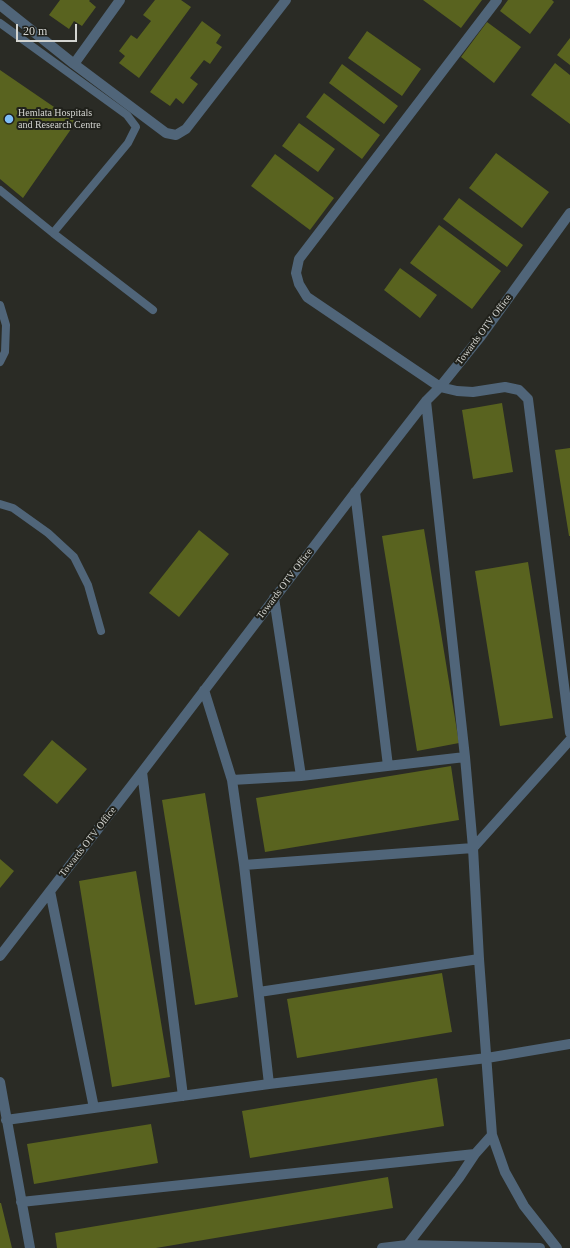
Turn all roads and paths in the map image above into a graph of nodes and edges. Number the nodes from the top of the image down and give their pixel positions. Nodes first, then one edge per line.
1 (120, 0) edge
2 (286, 0) edge
3 (497, 0) edge
4 (0, 5) edge
5 (0, 23) edge
6 (74, 64) junction
7 (0, 190) edge
8 (570, 213) edge
9 (52, 233) junction
10 (0, 305) edge
11 (153, 310) dead end
12 (0, 362) edge
13 (440, 387) junction
14 (426, 401) junction
15 (355, 492) junction
16 (0, 504) edge
17 (274, 598) junction
18 (101, 631) dead end
19 (204, 690) junction
20 (570, 733) edge
21 (570, 740) edge
22 (466, 757) junction
23 (388, 766) junction
24 (142, 772) junction
25 (301, 776) junction
26 (232, 780) junction
27 (473, 848) junction
28 (244, 865) junction
29 (50, 891) junction
30 (0, 956) edge
31 (479, 959) junction
32 (259, 992) junction
33 (570, 1044) edge
34 (487, 1058) junction
35 (0, 1082) edge
36 (269, 1084) junction
37 (183, 1096) junction
38 (94, 1108) junction
39 (6, 1120) junction
40 (492, 1135) junction
41 (475, 1154) junction
42 (21, 1202) junction
43 (406, 1247) edge
44 (30, 1248) edge
45 (382, 1248) edge
46 (540, 1248) edge
47 (557, 1248) edge

1 - 6 street
2 - 6 street
3 - 13 street
4 - 6 street
5 - 9 lane
7 - 9 lane
8 - 13 street, Towards OTV Office
9 - 11 lane
10 - 12 lane
13 - 14 street, Towards OTV Office
13 - 20 street
14 - 15 street, Towards OTV Office
14 - 22 street
15 - 17 street, Towards OTV Office
15 - 23 street
16 - 18 lane
17 - 19 street, Towards OTV Office
17 - 25 street
19 - 24 street, Towards OTV Office
19 - 26 street
21 - 27 street
22 - 23 street
22 - 27 street
23 - 25 street
24 - 29 street, Towards OTV Office
24 - 37 street
25 - 26 street
26 - 28 street
27 - 28 street
27 - 31 street
28 - 32 street
29 - 30 street, Towards OTV Office
29 - 38 street
31 - 32 street
31 - 34 street
32 - 36 street
33 - 34 street
34 - 36 street
34 - 40 street
35 - 39 street
36 - 37 street
37 - 38 street
38 - 39 street
39 - 42 street
40 - 41 street
40 - 47 street
41 - 42 street
41 - 43 street
42 - 44 street
43 - 45 street
43 - 46 street

